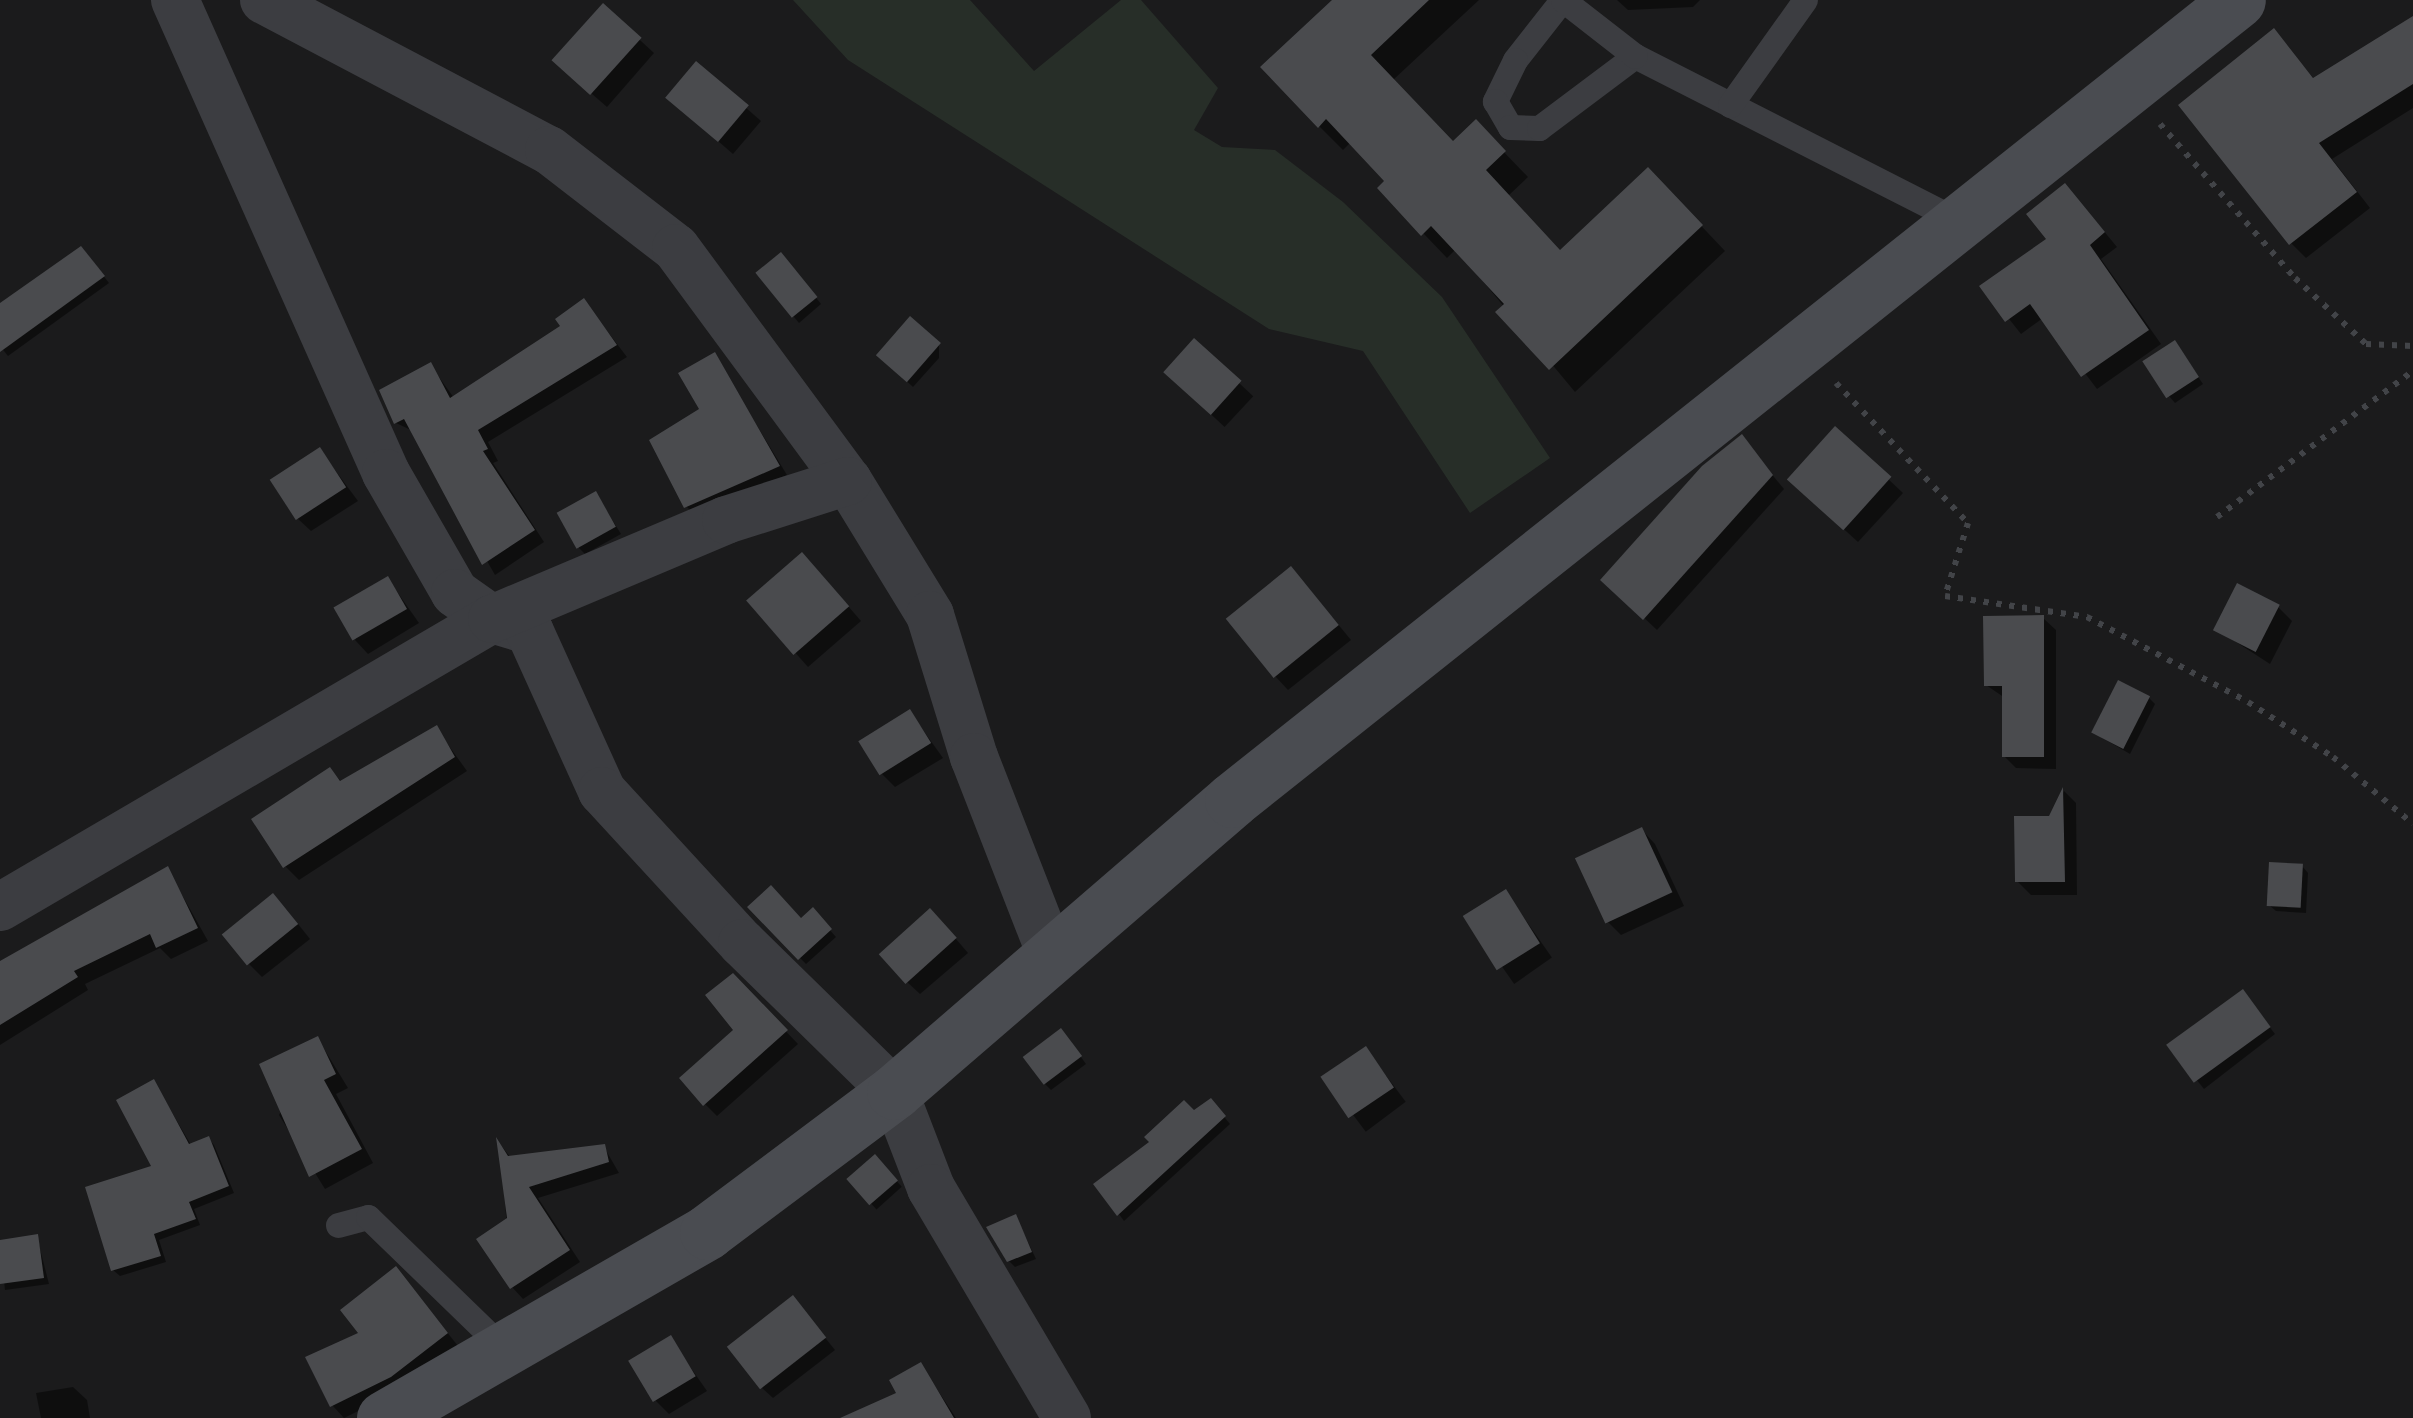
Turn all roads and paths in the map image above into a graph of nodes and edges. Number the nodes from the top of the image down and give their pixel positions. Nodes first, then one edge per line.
1 (175, 0) edge
2 (264, 0) edge
3 (1562, 0) edge
4 (1805, 0) edge
5 (2238, 0) edge
6 (1635, 56) junction
7 (2130, 90) junction
8 (1730, 105) junction
9 (1960, 222) junction
10 (1802, 344) junction
11 (2413, 346) edge
12 (2413, 371) edge
13 (848, 481) junction
14 (2217, 517) dead end
15 (492, 619) junction
16 (2413, 824) edge
17 (0, 906) edge
18 (1052, 956) junction
19 (894, 1092) junction
20 (338, 1225) dead end
21 (504, 1349) junction
22 (384, 1418) edge
23 (1067, 1418) edge

1 - 15 street
2 - 13 street
3 - 6 lane
3 - 6 lane
4 - 8 lane
5 - 7 main road
6 - 8 lane
7 - 9 main road
7 - 11 path
8 - 9 lane
9 - 10 main road
10 - 16 path
10 - 18 main road
12 - 14 path
13 - 15 street
13 - 18 street
15 - 17 street
15 - 19 street
18 - 19 main road
19 - 21 main road
19 - 23 street
20 - 21 lane
21 - 22 main road

